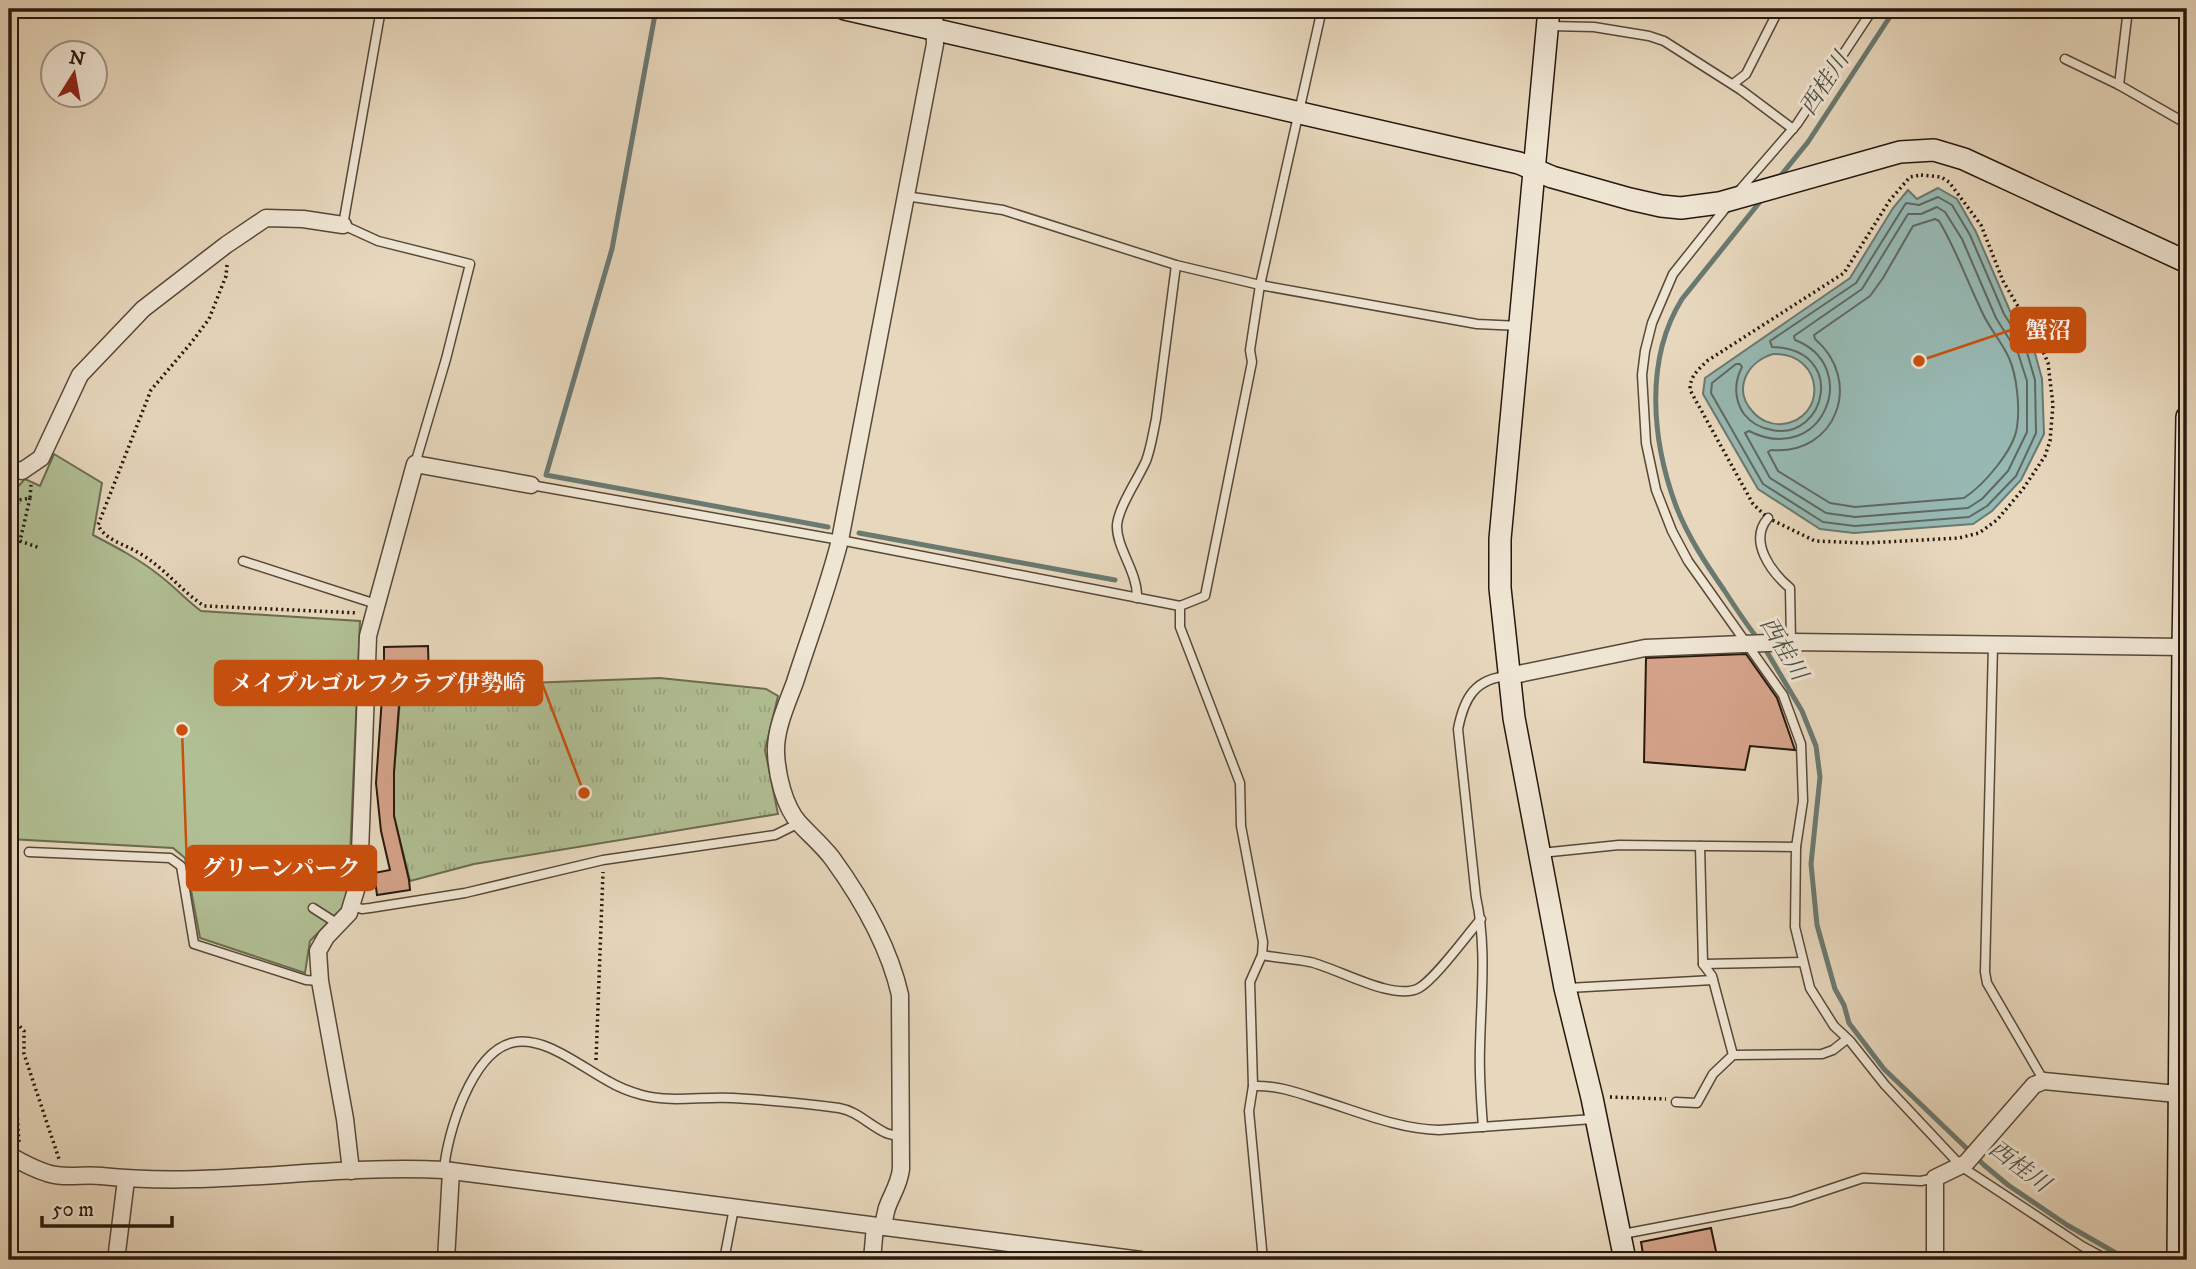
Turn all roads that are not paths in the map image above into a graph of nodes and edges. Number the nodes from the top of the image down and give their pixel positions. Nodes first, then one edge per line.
1 (381, 9) edge
2 (845, 9) edge
3 (1322, 9) edge
4 (1779, 9) edge
5 (1873, 9) edge
6 (2128, 9) edge
7 (1548, 17) edge
8 (934, 19) edge
9 (2065, 59) dead end
10 (1733, 84) junction
11 (2119, 85) junction
12 (1298, 113) junction
13 (2187, 124) edge
14 (1793, 129) junction
15 (1535, 169) junction
16 (905, 196) junction
17 (1738, 197) junction
18 (343, 225) junction
19 (2187, 262) edge
20 (1176, 265) junction
21 (1260, 285) junction
22 (1520, 326) junction
23 (2187, 417) edge
24 (415, 464) junction
25 (9, 468) edge
26 (531, 485) joint
27 (1768, 518) road end
28 (840, 540) junction
29 (243, 561) dead end
30 (1137, 598) junction
31 (1180, 606) junction
32 (375, 611) junction
33 (1786, 643) junction
34 (1993, 644) junction
35 (1749, 645) junction
36 (2183, 648) junction
37 (1509, 676) junction
38 (799, 823) junction
39 (1700, 846) junction
40 (1796, 847) junction
41 (29, 852) dead end
42 (1538, 853) junction
43 (353, 906) junction
44 (313, 908) dead end
45 (1481, 919) junction
46 (338, 924) junction
47 (1262, 955) junction
48 (1803, 962) junction
49 (1703, 964) junction
50 (1713, 980) junction
51 (320, 981) junction
52 (1565, 988) junction
53 (1847, 1039) junction
54 (1732, 1055) junction
55 (2044, 1081) junction
56 (1253, 1086) junction
57 (2183, 1094) edge
58 (1676, 1102) road end
59 (1597, 1119) junction
60 (1483, 1127) junction
61 (901, 1137) junction
62 (12, 1157) edge
63 (1964, 1165) junction
64 (447, 1170) junction
65 (351, 1171) junction
66 (1935, 1178) junction
67 (126, 1180) junction
68 (734, 1208) junction
69 (879, 1226) junction
70 (1620, 1235) junction
71 (116, 1260) edge
72 (446, 1260) edge
73 (724, 1260) edge
74 (872, 1260) edge
75 (1141, 1260) edge
76 (1263, 1260) edge
77 (1625, 1260) edge
78 (1935, 1260) edge
79 (2108, 1260) edge
80 (2178, 1260) edge

1 - 18 lane
2 - 8 street
3 - 12 lane
4 - 10 lane
5 - 14 lane
6 - 11 lane
7 - 10 lane
7 - 15 street
8 - 12 street
8 - 16 street
9 - 11 lane
10 - 14 lane
11 - 13 lane
12 - 15 street
12 - 21 lane
14 - 17 lane
15 - 17 street
15 - 22 street
16 - 20 lane
16 - 28 street
17 - 19 street
17 - 35 lane
18 - 24 lane
18 - 25 street
20 - 21 lane
20 - 30 lane
21 - 22 lane
21 - 31 lane
22 - 37 street
23 - 36 street
24 - 26 street
24 - 32 street
26 - 28 lane
27 - 33 lane
28 - 30 lane
28 - 38 street
29 - 32 lane
30 - 31 lane
31 - 47 lane
32 - 43 street
33 - 34 street
33 - 35 street
34 - 36 street
34 - 55 lane
35 - 37 street
35 - 40 lane
36 - 57 street
37 - 42 street
37 - 45 lane
38 - 43 lane
38 - 61 street
39 - 40 lane
39 - 42 lane
39 - 49 lane
40 - 48 lane
41 - 51 lane
42 - 52 street
43 - 46 street
44 - 46 lane
45 - 47 lane
45 - 60 lane
46 - 51 street
47 - 56 lane
48 - 49 lane
48 - 53 lane
49 - 50 lane
50 - 52 lane
50 - 54 lane
51 - 65 street
52 - 59 street
53 - 54 lane
53 - 63 lane
54 - 58 lane
55 - 57 street
55 - 63 street
56 - 60 lane
56 - 76 lane
57 - 80 street
59 - 60 lane
59 - 70 street
61 - 64 lane
61 - 69 street
62 - 67 street
63 - 66 street
63 - 79 lane
64 - 65 street
64 - 68 street
64 - 72 street
65 - 67 street
66 - 70 lane
66 - 78 street
67 - 71 street
68 - 69 street
68 - 73 lane
69 - 74 street
69 - 75 street
70 - 77 street

